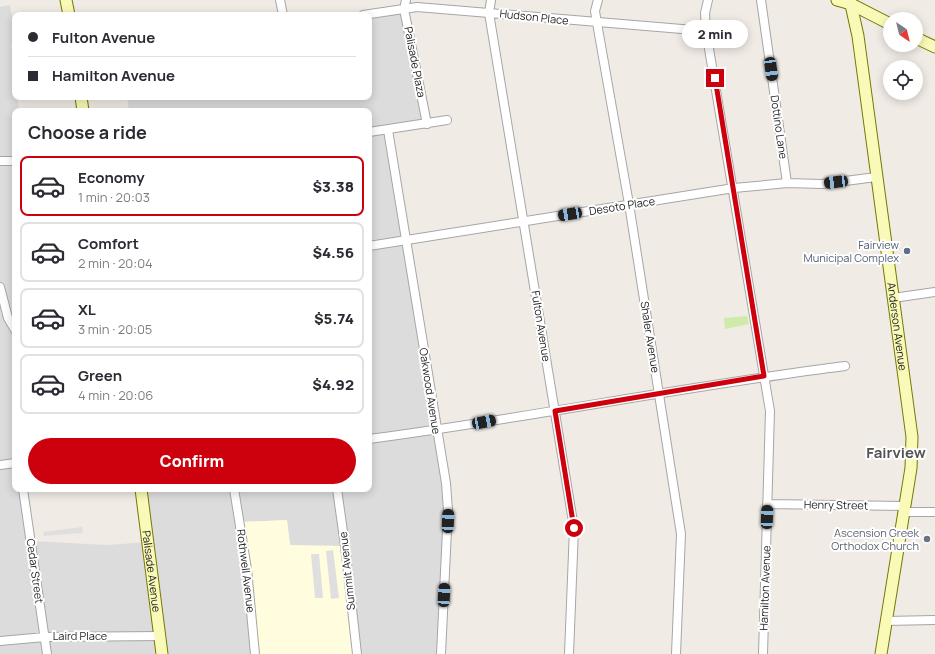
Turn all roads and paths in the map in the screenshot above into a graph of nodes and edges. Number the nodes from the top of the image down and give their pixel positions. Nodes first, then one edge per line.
1 (66, 0) edge
2 (280, 0) edge
3 (406, 0) edge
4 (491, 0) edge
5 (598, 0) edge
6 (708, 0) edge
7 (762, 0) edge
8 (837, 0) edge
9 (850, 2) edge
10 (404, 9) junction
11 (68, 12) edge
12 (282, 12) edge
13 (489, 12) junction
14 (372, 14) edge
15 (883, 20) edge
16 (597, 23) junction
17 (706, 31) junction
18 (923, 41) edge
19 (935, 47) edge
20 (447, 120) dead end
21 (427, 124) junction
22 (388, 130) junction
23 (372, 132) edge
24 (0, 161) edge
25 (12, 161) edge
26 (876, 177) junction
27 (787, 183) junction
28 (734, 188) junction
29 (629, 204) junction
30 (525, 221) junction
31 (406, 240) junction
32 (372, 246) edge
33 (0, 291) edge
34 (935, 292) edge
35 (893, 298) junction
36 (12, 325) edge
37 (845, 366) dead end
38 (764, 376) junction
39 (659, 392) junction
40 (555, 411) junction
41 (436, 430) junction
42 (372, 439) edge
43 (12, 463) edge
44 (0, 465) edge
45 (23, 492) edge
46 (141, 492) edge
47 (234, 492) edge
48 (337, 492) edge
49 (767, 504) junction
50 (904, 509) junction
51 (935, 512) edge
52 (935, 620) edge
53 (886, 621) junction
54 (160, 636) junction
55 (45, 637) junction
56 (0, 641) edge
57 (47, 654) edge
58 (162, 654) edge
59 (256, 654) edge
60 (357, 654) edge
61 (441, 654) edge
62 (569, 654) edge
63 (676, 654) edge
64 (763, 654) edge
65 (881, 654) edge

1 - 11 main road
2 - 12 street
3 - 10 street, Palisade Plaza
4 - 13 street, Fulton Avenue
5 - 16 street, Shaler Avenue
6 - 17 street, Hamilton Avenue
7 - 27 street, Dottino Lane
8 - 9 main road
9 - 15 main road
9 - 26 main road, Anderson Avenue
10 - 13 street, Hudson Place
10 - 14 street, Hudson Place
10 - 21 street, Palisade Plaza
13 - 16 street, Hudson Place
13 - 30 street, Fulton Avenue
16 - 17 street, Hudson Place
16 - 29 street, Shaler Avenue
17 - 28 street, Hamilton Avenue
18 - 19 main road
20 - 21 street
21 - 22 street
22 - 23 street
22 - 31 street, Oakwood Avenue
24 - 25 street
26 - 27 street, Desoto Place
26 - 35 main road, Anderson Avenue
27 - 28 street, Desoto Place
28 - 29 street, Desoto Place
28 - 38 street, Hamilton Avenue
29 - 30 street, Desoto Place
29 - 39 street, Shaler Avenue
30 - 31 street, Desoto Place
30 - 40 street, Fulton Avenue
31 - 32 street, Desoto Place
31 - 41 street, Oakwood Avenue
33 - 36 street
34 - 35 street
35 - 50 main road, Anderson Avenue
37 - 38 street
38 - 39 street
38 - 49 street, Hamilton Avenue
39 - 40 street
39 - 63 street, Shaler Avenue
40 - 41 street
40 - 62 street, Fulton Avenue
41 - 42 street
41 - 61 street, Oakwood Avenue
43 - 44 street
45 - 55 street, Cedar Street
46 - 54 main road, Palisade Avenue
47 - 59 street, Rothwell Avenue
48 - 60 street, Summit Avenue
49 - 50 street, Henry Street
49 - 64 street, Hamilton Avenue
50 - 51 street, Henry Street
50 - 53 main road, Anderson Avenue
52 - 53 street
53 - 65 main road, Anderson Avenue
54 - 55 street, Laird Place
54 - 58 main road, Palisade Avenue
55 - 56 street, Laird Place
55 - 57 street, Cedar Street

